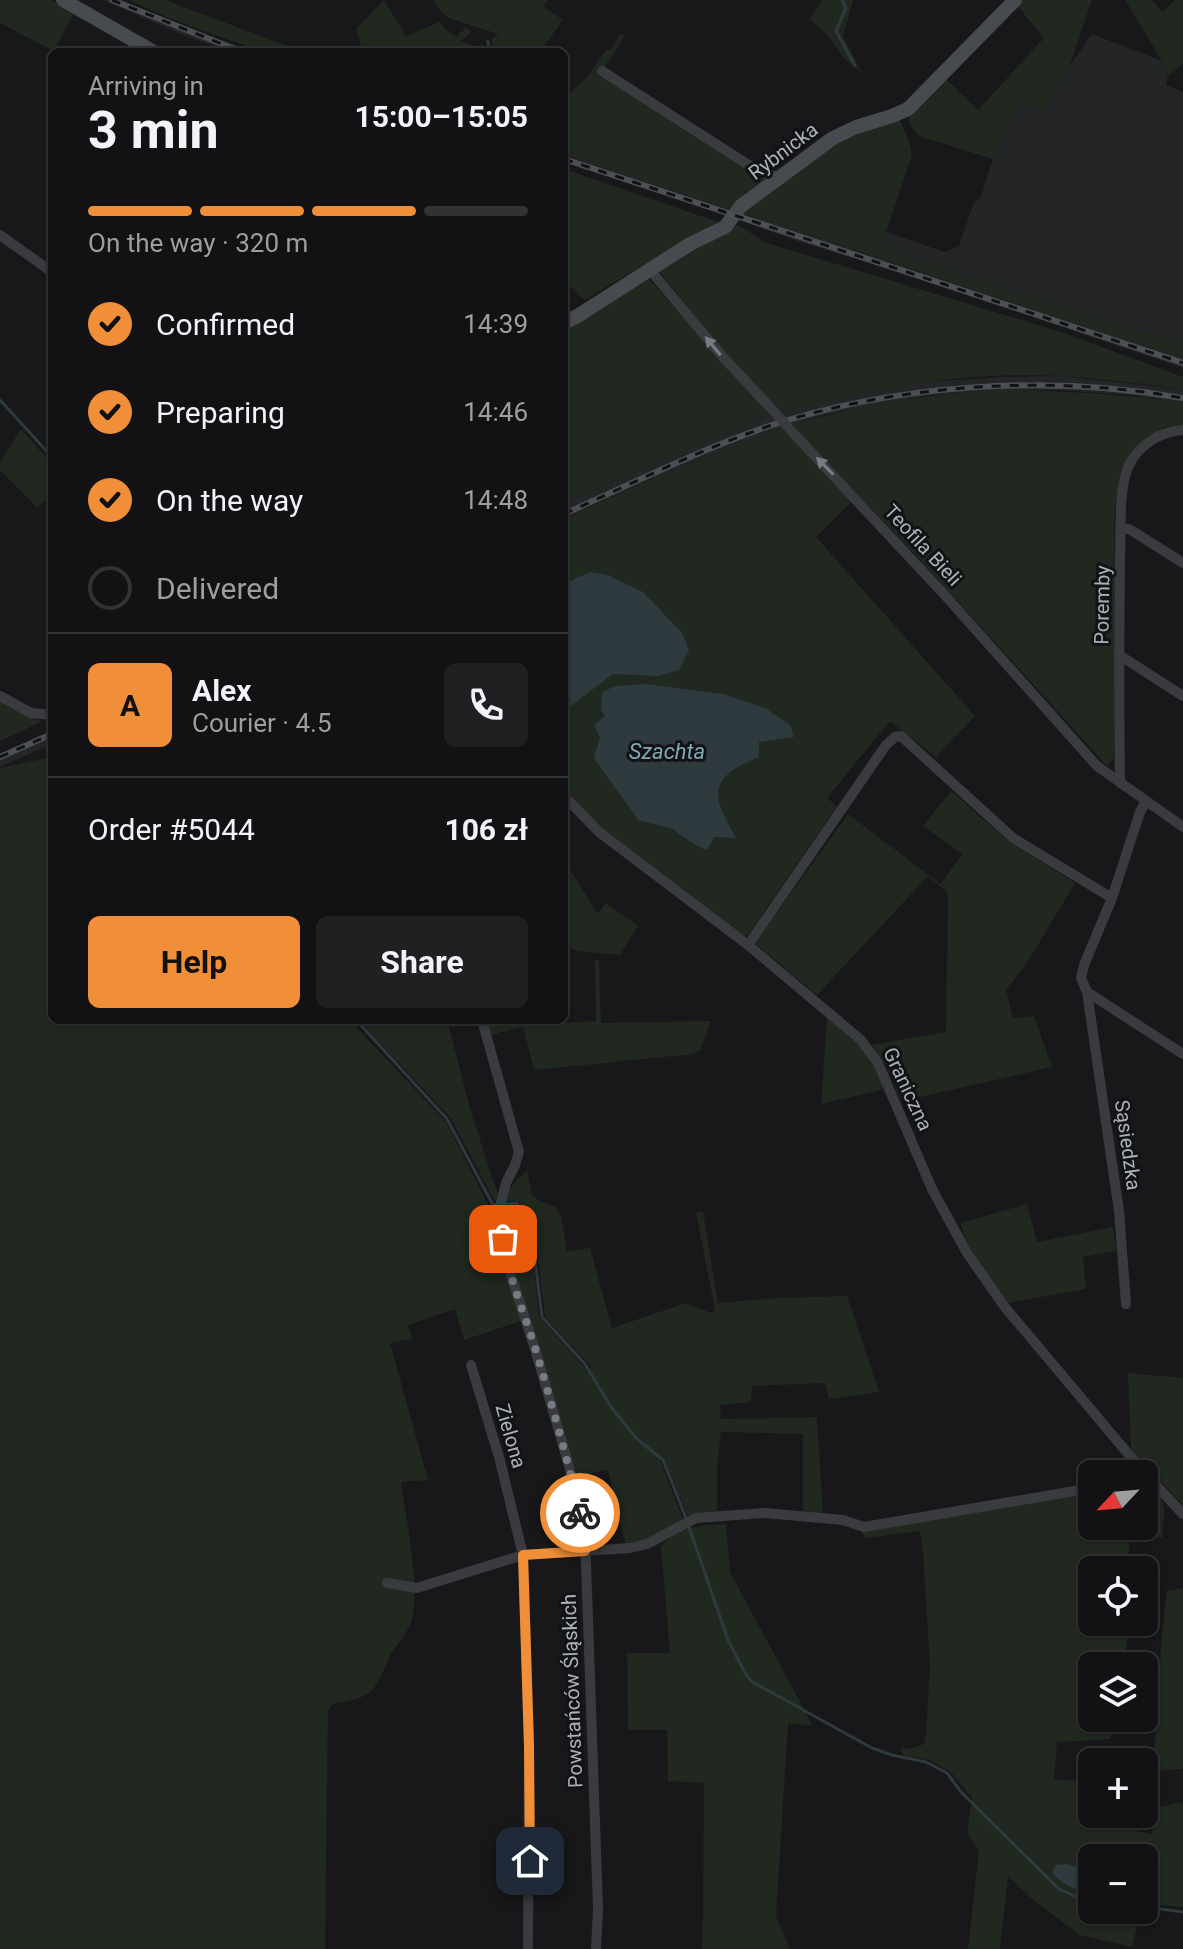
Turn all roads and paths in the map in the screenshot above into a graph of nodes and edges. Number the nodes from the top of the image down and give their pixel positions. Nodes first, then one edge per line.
1 (63, 0) edge
2 (1015, 0) edge
3 (147, 48) edge
4 (602, 71) dead end
5 (781, 178) junction
6 (0, 235) edge
7 (48, 269) edge
8 (650, 270) junction
9 (568, 321) edge
10 (1183, 430) edge
11 (1121, 527) junction
12 (1183, 563) edge
13 (1119, 655) junction
14 (1133, 664) junction
15 (1118, 672) junction
16 (0, 696) edge
17 (1183, 696) edge
18 (48, 715) edge
19 (1120, 755) junction
20 (1108, 774) junction
21 (1120, 783) junction
22 (568, 800) edge
23 (1146, 801) junction
24 (1183, 827) edge
25 (1112, 898) junction
26 (748, 945) junction
27 (1087, 992) junction
28 (483, 1024) edge
29 (1183, 1054) edge
30 (1126, 1304) dead end
31 (471, 1365) dead end
32 (1133, 1460) edge
33 (1158, 1487) edge
34 (1078, 1490) edge
35 (1183, 1514) edge
36 (585, 1551) junction
37 (523, 1555) junction
38 (387, 1583) dead end
39 (528, 1949) edge
40 (596, 1949) edge

1 - 3 street
2 - 5 street, Rybnicka
4 - 5 street
5 - 8 street, Rybnicka
6 - 7 street
8 - 9 street, Rybnicka
20 -> 8 street, Teofila Bieli, bridge
10 - 11 street, Poremby
11 - 12 street
11 - 13 street, Poremby
13 - 14 street
13 - 15 street, Poremby
14 - 15 street
14 - 17 street
15 - 19 street, Poremby
16 - 18 street
19 - 20 street
19 - 21 street, Poremby
20 - 21 street, Teofila Bieli
21 - 23 street, Teofila Bieli
22 - 26 street, Graniczna
23 - 24 street, Teofila Bieli
23 - 25 street, Sąsiedzka
25 - 26 street
25 - 27 street, Sąsiedzka
26 - 32 street, Graniczna
27 - 29 street
27 - 30 street, Sąsiedzka
28 - 36 street, Powstańców Śląskich
31 - 37 street, Zielona
33 - 35 street, Graniczna
34 - 36 street
36 - 37 street
36 - 40 street, Powstańców Śląskich
37 - 38 street
37 - 39 street, Zielona

